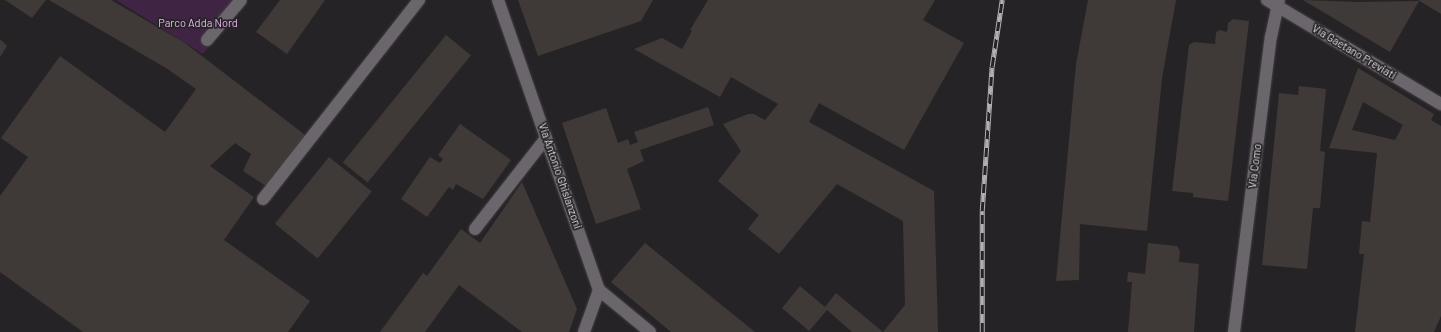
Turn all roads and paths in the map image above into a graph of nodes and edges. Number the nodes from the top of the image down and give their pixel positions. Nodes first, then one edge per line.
1 (241, 0) edge
2 (419, 0) edge
3 (498, 0) edge
4 (1274, 2) edge
5 (207, 40) dead end
6 (1441, 104) edge
7 (546, 138) junction
8 (263, 199) dead end
9 (475, 229) dead end
10 (599, 290) junction
11 (584, 332) edge
12 (650, 332) edge
13 (1234, 332) edge

1 - 5 street
2 - 8 street
3 - 7 street, Via Antonio Ghislanzoni
4 - 6 street, Via Gaetano Previati
4 - 13 street, Via Como
7 - 9 street
7 - 10 street, Via Antonio Ghislanzoni
10 - 11 street
10 - 12 street

